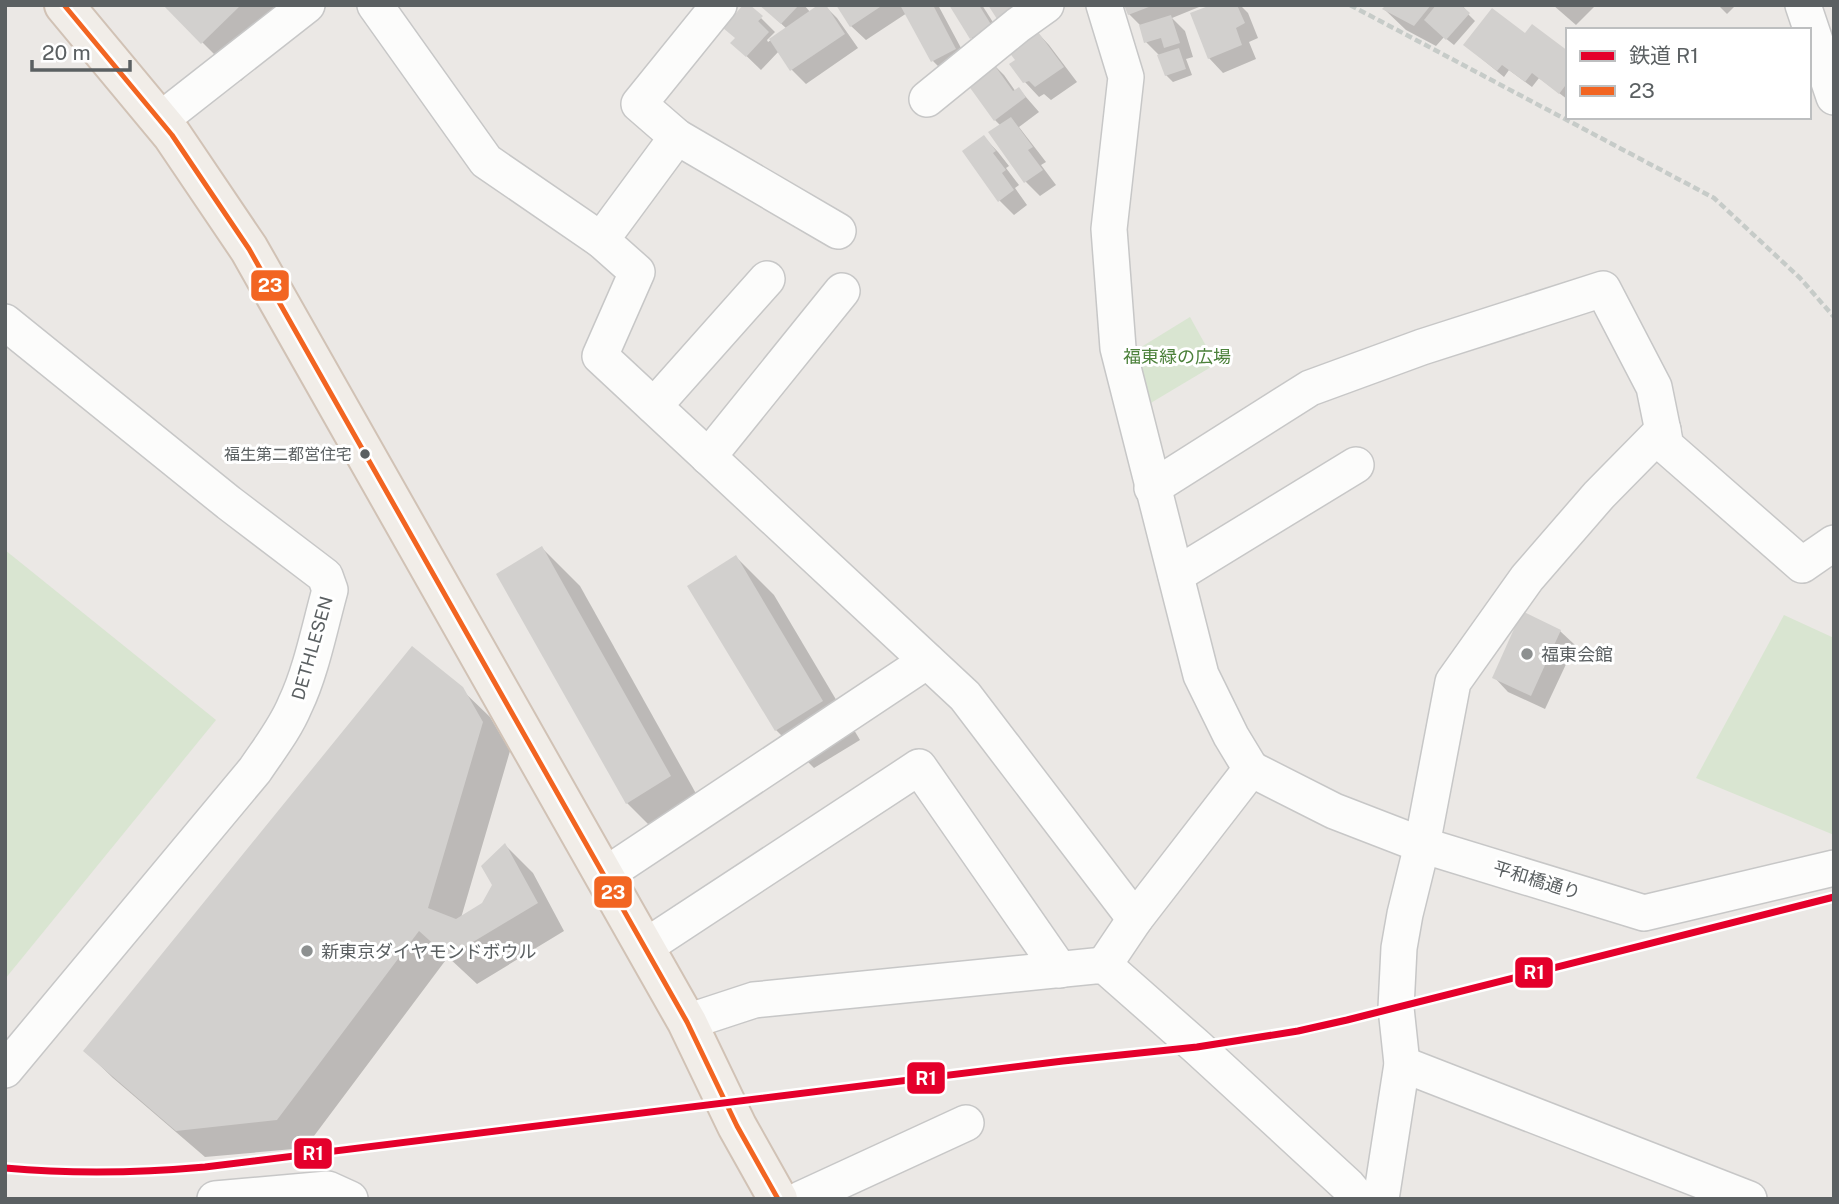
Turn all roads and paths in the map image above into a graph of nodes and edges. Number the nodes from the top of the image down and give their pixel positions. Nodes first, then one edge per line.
1 (64, 5) edge
2 (307, 5) edge
3 (375, 5) edge
4 (719, 5) edge
5 (1046, 5) edge
6 (1104, 5) edge
7 (1350, 5) edge
8 (1803, 5) edge
9 (1811, 28) edge
10 (1811, 29) edge
11 (1834, 97) edge
12 (927, 99) dead end
13 (159, 121) junction
14 (677, 137) junction
15 (838, 231) dead end
16 (601, 240) junction
17 (767, 279) dead end
18 (842, 291) dead end
19 (1834, 317) edge
20 (5, 322) edge
21 (654, 406) junction
22 (1663, 430) junction
23 (708, 457) junction
24 (1356, 465) dead end
25 (1152, 488) junction
26 (1834, 543) edge
27 (1176, 575) junction
28 (927, 661) junction
29 (1251, 769) junction
30 (1422, 845) junction
31 (1834, 868) edge
32 (605, 875) junction
33 (1135, 919) junction
34 (645, 947) junction
35 (1104, 965) junction
36 (1060, 970) junction
37 (687, 1022) junction
38 (1402, 1063) junction
39 (5, 1070) edge
40 (966, 1123) dead end
41 (1347, 1195) edge
42 (215, 1199) edge
43 (350, 1199) edge
44 (778, 1199) edge
45 (801, 1199) edge
46 (1381, 1199) edge
47 (1749, 1199) edge

1 - 13 main road
2 - 13 street
3 - 16 street
4 - 14 street
5 - 12 street
6 - 25 street
7 - 19 path
8 - 9 street
10 - 11 street
13 - 32 main road
14 - 15 street
14 - 16 street
16 - 21 street
17 - 21 street
18 - 23 street
20 - 39 street, DETHLESEN
21 - 23 street
22 - 25 street
22 - 26 street
22 - 30 street
23 - 28 street
24 - 27 street
25 - 27 street
27 - 29 street
28 - 32 street
28 - 33 street
29 - 30 street, 平和橋通り
29 - 33 street
30 - 31 street, 平和橋通り
30 - 38 street
32 - 34 main road
33 - 35 street
34 - 36 street
34 - 37 main road
35 - 36 street
35 - 41 street
36 - 37 street
37 - 44 main road
38 - 46 street
38 - 47 street
40 - 45 street
42 - 43 street

